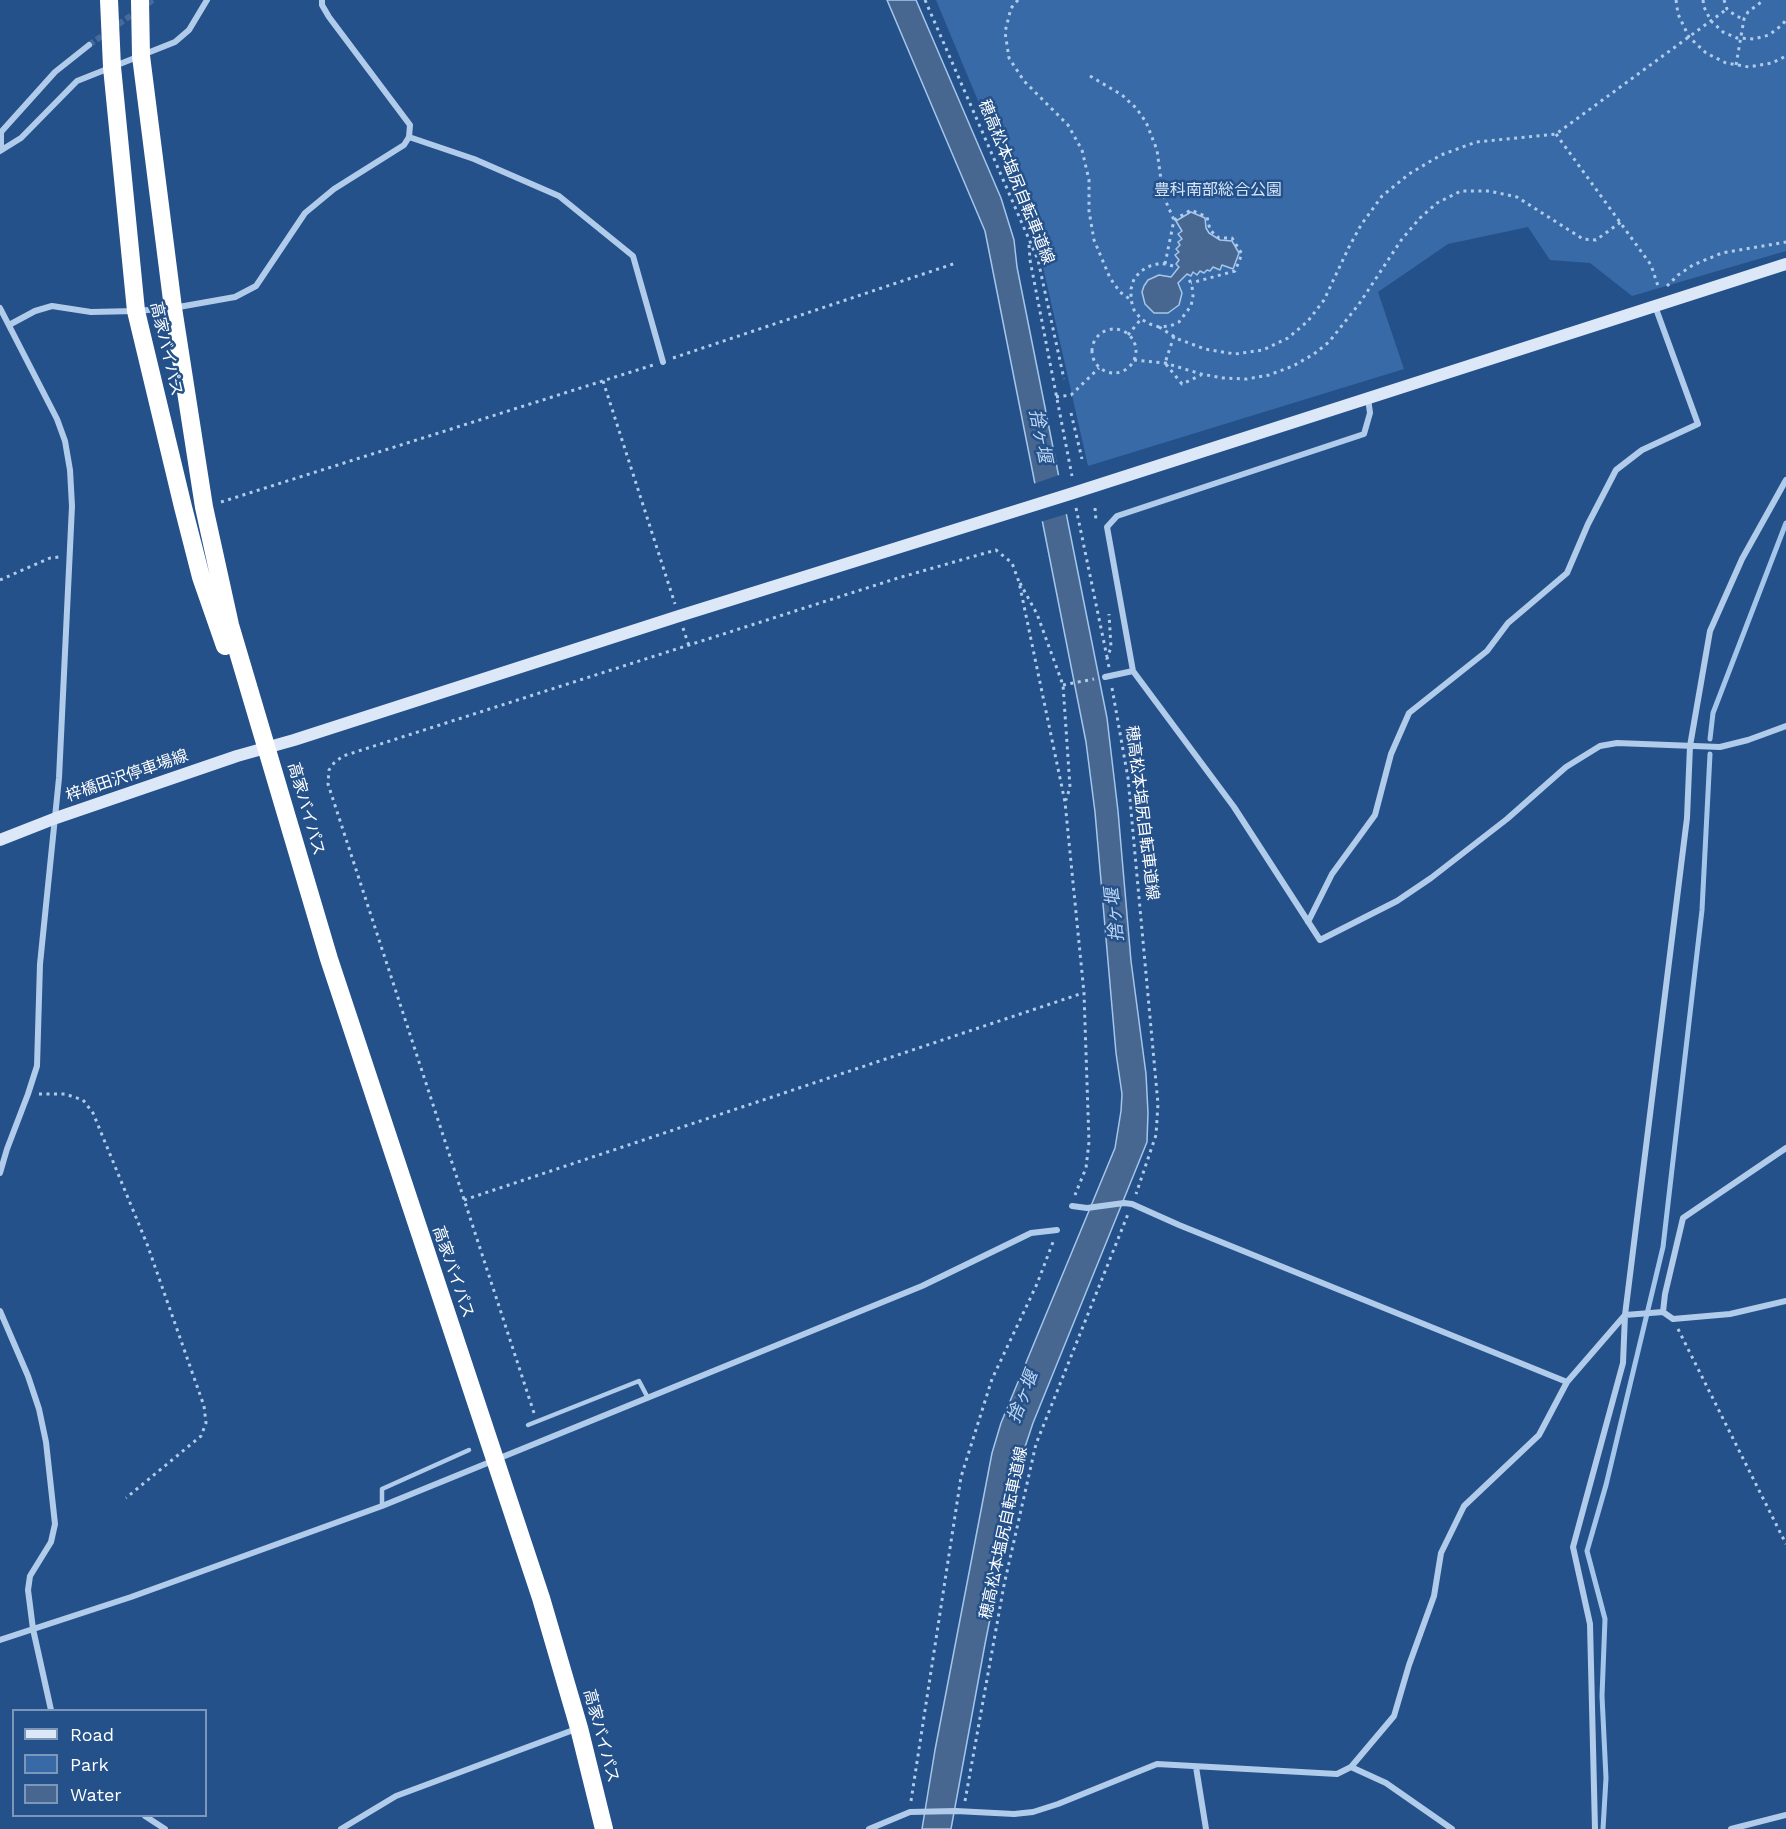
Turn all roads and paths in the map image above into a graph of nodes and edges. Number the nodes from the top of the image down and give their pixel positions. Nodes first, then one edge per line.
1 (109, 0) edge
2 (140, 0) edge
3 (207, 0) edge
4 (322, 0) edge
5 (925, 0) edge
6 (1018, 0) edge
7 (1676, 0) edge
8 (1703, 0) edge
9 (1724, 0) edge
10 (1764, 0) edge
11 (1727, 9) junction
12 (1744, 19) junction
13 (1786, 20) edge
14 (1711, 21) junction
15 (1689, 37) junction
16 (1740, 38) junction
17 (89, 45) tunnel mouth
18 (141, 56) junction
19 (1786, 56) edge
20 (1736, 65) junction
21 (112, 67) junction
22 (1090, 76) dead end
23 (1556, 134) junction
24 (409, 137) junction
25 (1, 151) edge
26 (1174, 220) junction
27 (1621, 222) junction
28 (1029, 241) junction
29 (1786, 242) edge
30 (956, 263) dead end
31 (1165, 264) junction
32 (1786, 264) edge
33 (1173, 266) dead end
34 (1188, 277) dead end
35 (1191, 283) junction
36 (1131, 300) junction
37 (1655, 306) junction
38 (0, 308) edge
39 (172, 308) junction
40 (136, 311) junction
41 (1141, 319) junction
42 (9, 325) junction
43 (1160, 327) junction
44 (1128, 334) junction
45 (1174, 336) junction
46 (1134, 360) junction
47 (663, 362) junction
48 (1165, 363) junction
49 (1099, 368) junction
50 (1201, 375) junction
51 (1064, 379) dead end
52 (603, 381) junction
53 (1056, 397) junction
54 (1368, 398) junction
55 (1071, 413) dead end
56 (1082, 459) dead end
57 (1072, 476) dead end
58 (1786, 480) edge
59 (228, 500) dead end
60 (1073, 500) junction
61 (68, 556) junction
62 (0, 580) edge
63 (1019, 582) junction
64 (1109, 604) dead end
65 (679, 616) junction
66 (689, 646) junction
67 (1107, 659) junction
68 (1108, 665) dead end
69 (1132, 670) junction
70 (1105, 677) joint
71 (1064, 685) junction
72 (1112, 686) dead end
73 (1786, 726) edge
74 (261, 728) junction
75 (1690, 746) junction
76 (267, 748) junction
77 (1065, 802) junction
78 (56, 818) junction
79 (0, 840) edge
80 (1308, 922) junction
81 (1084, 993) junction
82 (28, 1094) junction
83 (1786, 1148) edge
84 (0, 1173) edge
85 (1137, 1191) dead end
86 (464, 1200) junction
87 (1072, 1206) joint
88 (1128, 1216) dead end
89 (1057, 1230) joint
90 (1786, 1301) edge
91 (0, 1311) edge
92 (1663, 1312) junction
93 (1625, 1315) junction
94 (1673, 1319) junction
95 (1567, 1382) junction
96 (648, 1398) junction
97 (537, 1421) junction
98 (528, 1425) dead end
99 (469, 1450) dead end
100 (496, 1460) junction
101 (126, 1498) dead end
102 (382, 1506) junction
103 (1786, 1544) edge
104 (33, 1629) junction
105 (0, 1640) edge
106 (51, 1709) edge
107 (579, 1728) junction
108 (1196, 1767) junction
109 (1351, 1767) junction
110 (966, 1799) dead end
111 (910, 1812) junction
112 (1786, 1815) edge
113 (148, 1817) edge
114 (165, 1829) edge
115 (341, 1829) edge
116 (604, 1829) edge
117 (869, 1829) edge
118 (1206, 1829) edge
119 (1452, 1829) edge
120 (1595, 1829) edge
121 (1731, 1829) edge

1 - 21 highway, 高家バイパス
2 - 18 highway, 高家バイパス
3 - 18 street
4 - 24 street
5 - 28 path, 穂高松本塩尻自転車道線
6 - 36 path
7 - 15 path
8 - 14 path
9 - 11 path
10 - 12 path
11 - 12 path
11 - 14 path
12 - 16 path
13 - 16 path
14 - 15 path
14 - 16 path
15 - 20 path
15 - 23 path
16 - 20 path
17 - 25 street
18 - 21 street
18 - 39 highway, 高家バイパス
19 - 20 path
21 - 25 street
21 - 40 highway, 高家バイパス
22 - 26 path
23 - 27 path
23 - 45 path
24 - 39 street
24 - 47 street
26 - 31 path
26 - 35 path
27 - 29 path
27 - 50 path
28 - 51 path, 穂高松本塩尻自転車道線
28 - 53 path
30 - 47 path
31 - 33 path
31 - 36 path
32 - 37 street, 梓橋田沢停車場線
34 - 35 path
35 - 43 path
36 - 41 path
37 - 54 street, 梓橋田沢停車場線
37 - 80 street
38 - 42 street
39 - 40 street
39 - 74 highway, 高家バイパス
40 - 42 street
40 - 74 highway, 高家バイパス
41 - 43 path
41 - 44 path
42 - 61 street
43 - 45 path
44 - 46 path
44 - 49 path
45 - 48 path
46 - 48 path
46 - 49 path
47 - 52 path
48 - 50 path
48 - 50 path
49 - 53 path
52 - 59 path
52 - 65 path
53 - 57 path
54 - 60 street, 梓橋田沢停車場線
54 - 69 street
55 - 56 path
58 - 75 street
60 - 65 street, 梓橋田沢停車場線
60 - 67 path
61 - 62 path
61 - 78 street
63 - 66 path
63 - 71 path
63 - 77 path
64 - 67 path
65 - 66 path
65 - 76 street, 梓橋田沢停車場線
66 - 86 path
67 - 68 path
69 - 70 street
69 - 80 street
70 - 71 path
71 - 77 path
72 - 85 path, 穂高松本塩尻自転車道線
73 - 75 street
74 - 76 highway, 高家バイパス
75 - 80 street
75 - 93 street
76 - 78 street, 梓橋田沢停車場線
76 - 100 highway, 高家バイパス
77 - 81 path
78 - 79 street, 梓橋田沢停車場線
78 - 82 street
81 - 86 path
81 - 87 path
82 - 84 street
82 - 101 path
83 - 92 street
86 - 97 path
87 - 95 street
88 - 110 path, 穂高松本塩尻自転車道線
89 - 96 street
89 - 111 path
90 - 94 street
91 - 104 street
92 - 93 street
92 - 94 street
93 - 95 street
93 - 120 street
94 - 103 path
95 - 109 street
96 - 97 lane
96 - 100 street
97 - 98 lane
99 - 102 lane
100 - 102 street
100 - 107 highway, 高家バイパス
102 - 104 street
104 - 105 street
104 - 106 street
107 - 115 street
107 - 116 highway, 高家バイパス
108 - 109 street
108 - 111 street
108 - 118 street
109 - 119 street
111 - 117 street
112 - 121 street
113 - 114 street

